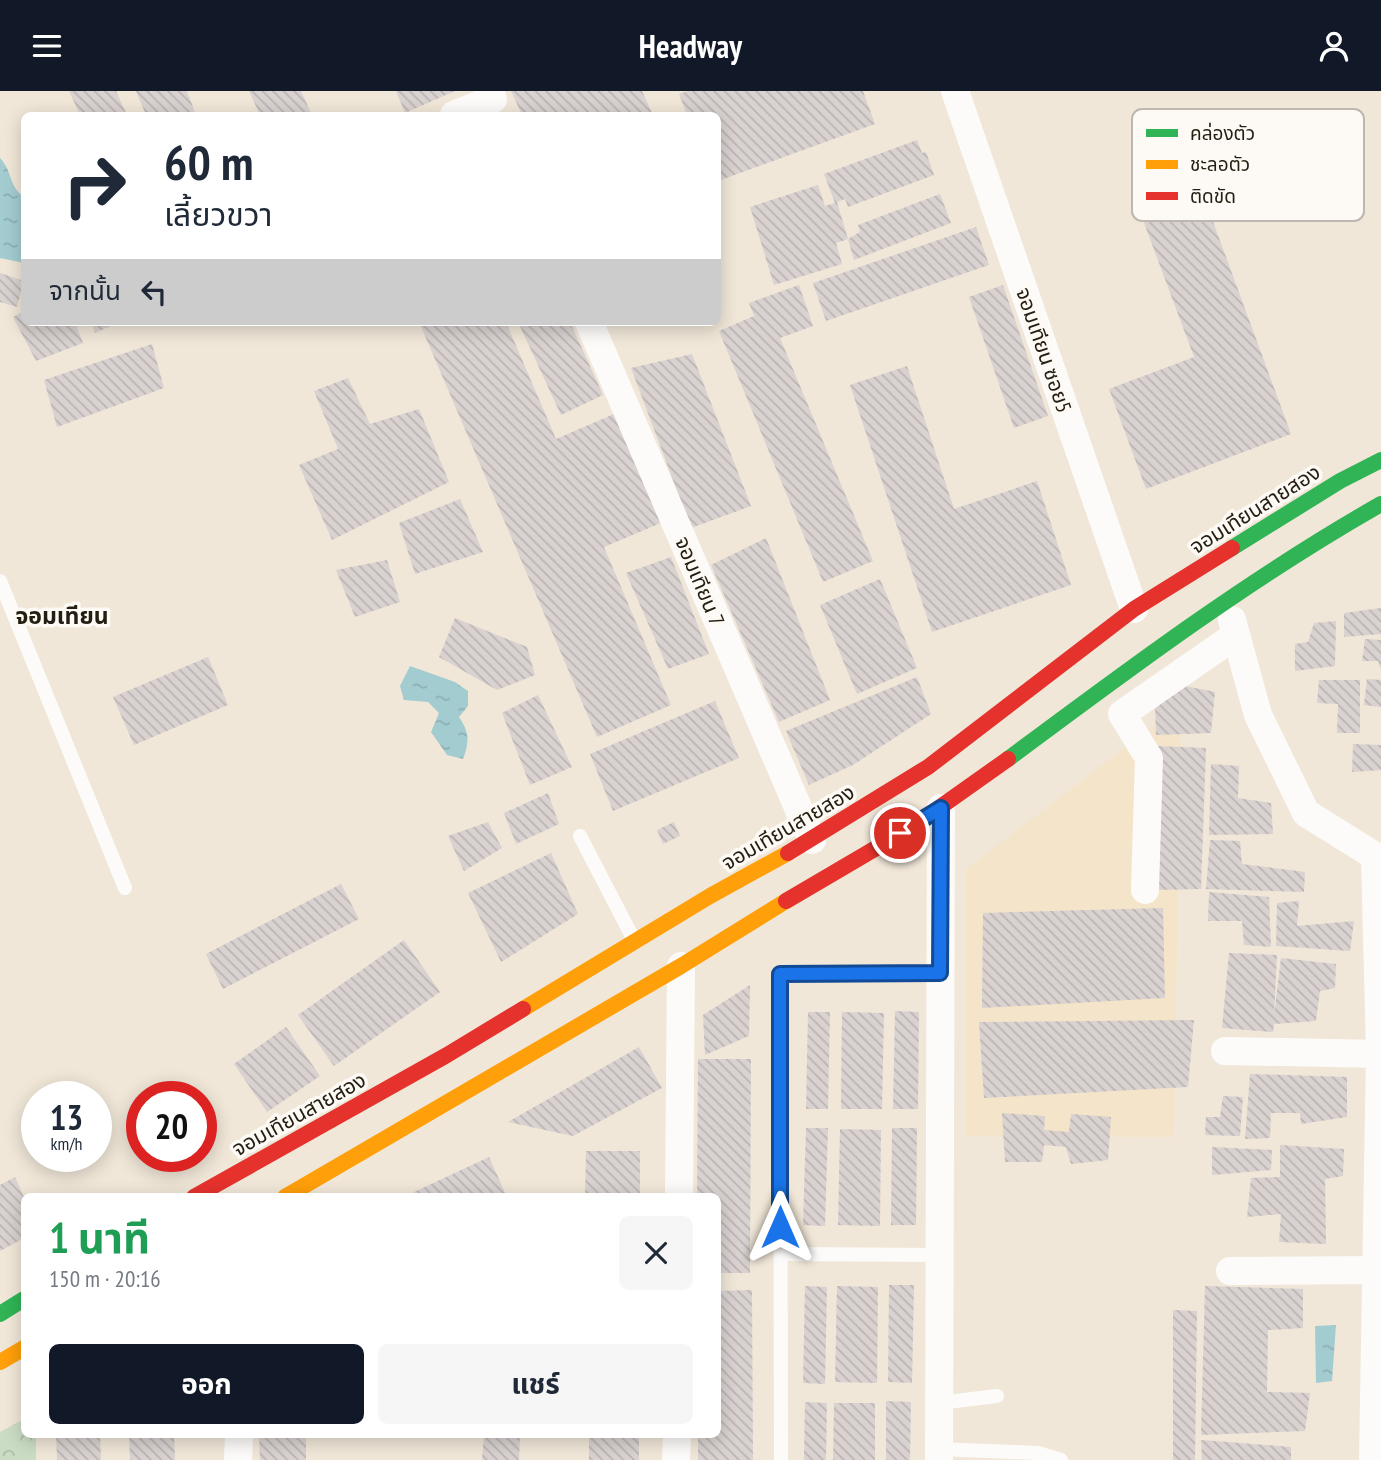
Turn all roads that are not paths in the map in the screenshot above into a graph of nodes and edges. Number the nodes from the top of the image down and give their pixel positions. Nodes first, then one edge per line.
1 (955, 91) edge
2 (494, 102) edge
3 (463, 112) edge
4 (591, 326) edge
5 (1381, 460) edge
6 (1381, 505) edge
7 (0, 581) edge
8 (1225, 599) junction
9 (1134, 609) junction
10 (1236, 635) junction
11 (941, 808) junction
12 (580, 836) dead end
13 (812, 840) junction
14 (1378, 857) edge
15 (125, 888) dead end
16 (1145, 890) dead end
17 (635, 941) junction
18 (681, 966) junction
19 (940, 973) junction
20 (1225, 1051) dead end
21 (1380, 1054) edge
22 (201, 1193) edge
23 (292, 1193) edge
24 (679, 1193) edge
25 (781, 1254) junction
26 (940, 1255) junction
27 (1379, 1270) edge
28 (1230, 1271) dead end
29 (21, 1301) edge
30 (0, 1314) edge
31 (21, 1350) edge
32 (0, 1362) edge
33 (997, 1396) dead end
34 (939, 1403) junction
35 (239, 1438) edge
36 (677, 1438) edge
37 (939, 1455) edge
38 (238, 1460) edge
39 (676, 1460) edge
40 (781, 1460) edge
41 (1061, 1460) edge
42 (1373, 1460) edge

1 - 9 street, จอมเทียน ซอย5
2 - 3 street
4 - 13 street, จอมเทียน 7
5 - 9 main road, จอมเทียนสายสอง
6 - 8 main road
7 - 15 lane
8 - 10 street
8 - 11 main road
9 - 13 main road, จอมเทียนสายสอง
10 - 14 street
10 - 16 street
11 - 18 main road
11 - 19 street
12 - 17 lane
13 - 17 main road, จอมเทียนสายสอง
14 - 21 street
17 - 22 main road, จอมเทียนสายสอง
18 - 23 main road
18 - 24 street
19 - 25 lane
19 - 26 street
20 - 21 street
21 - 27 street
25 - 26 lane
25 - 40 lane
26 - 34 street
27 - 28 street
27 - 42 street
29 - 30 main road
31 - 32 main road
33 - 34 lane
34 - 37 street
35 - 38 street
36 - 39 street
37 - 41 lane

